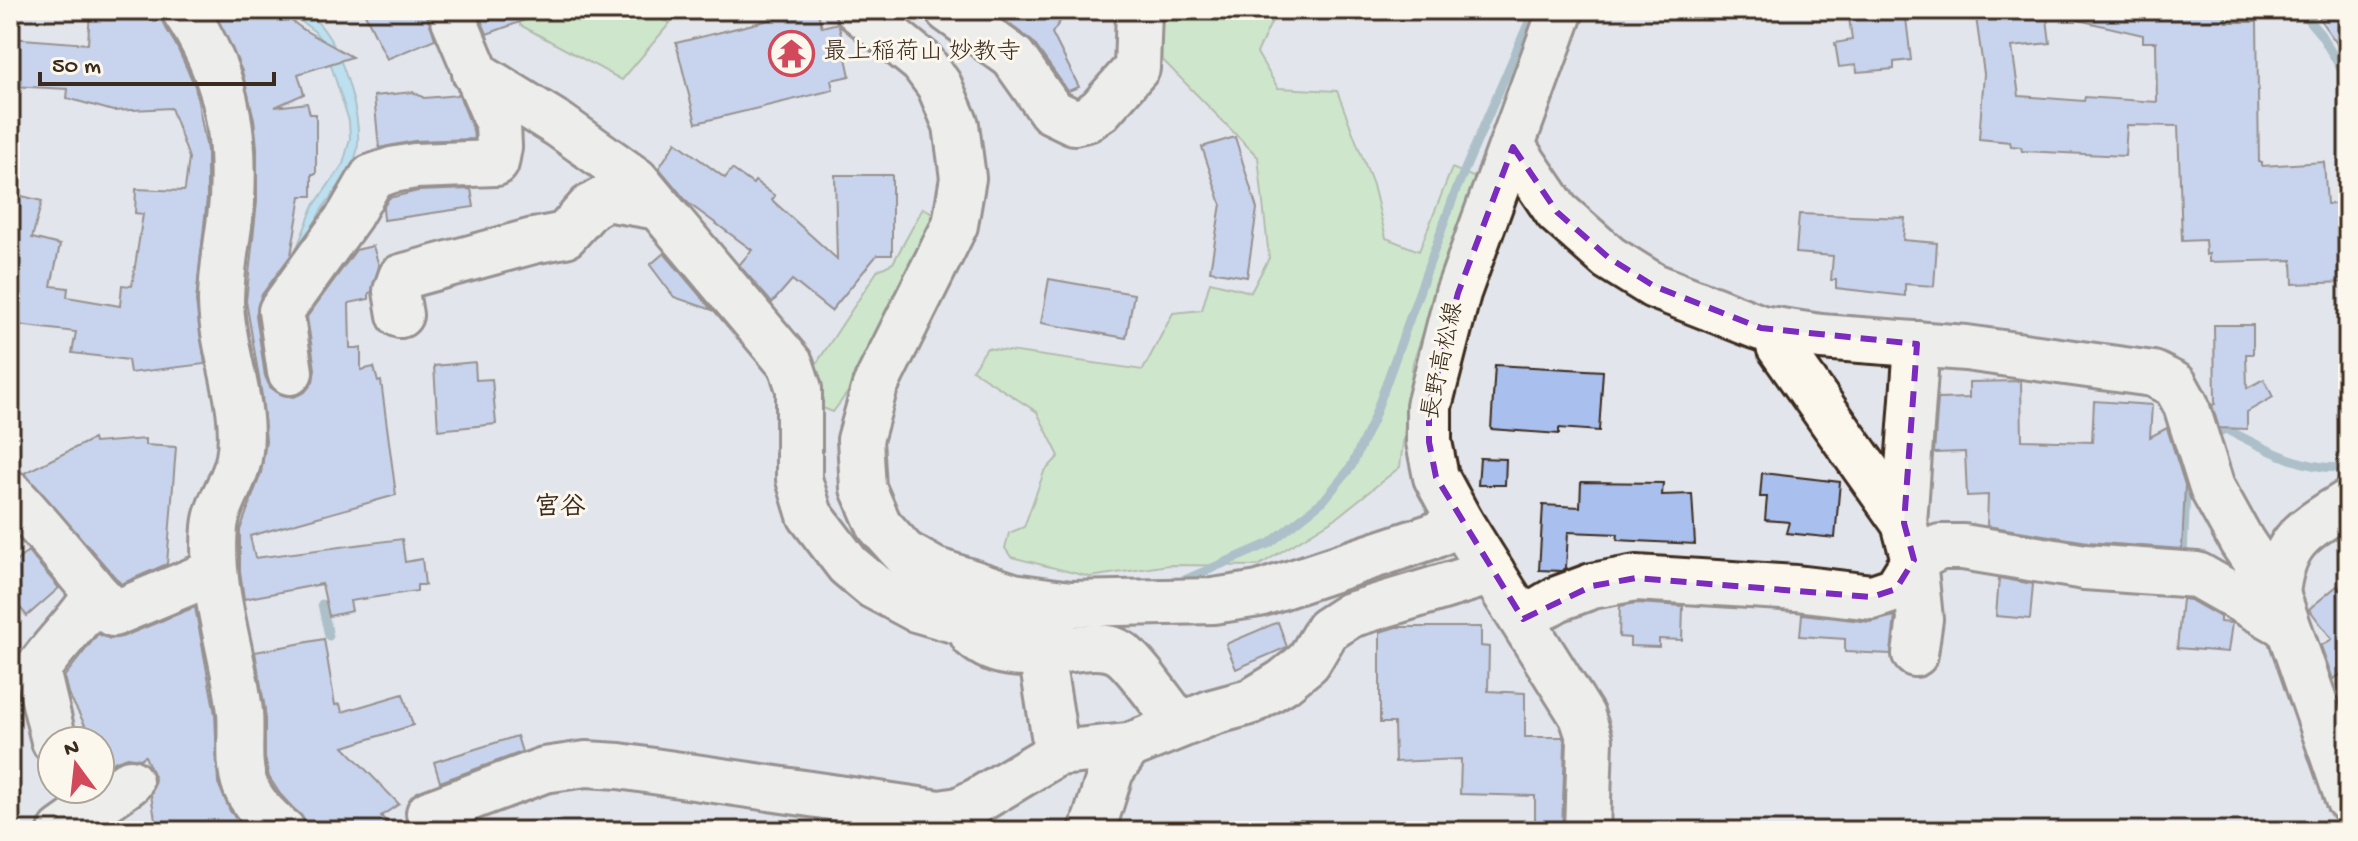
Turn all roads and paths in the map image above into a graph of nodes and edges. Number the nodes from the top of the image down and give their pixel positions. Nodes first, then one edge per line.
1 (184, 10) edge
2 (450, 10) edge
3 (858, 10) edge
4 (948, 10) edge
5 (1139, 10) edge
6 (1561, 10) edge
7 (475, 73) junction
8 (1513, 147) junction
9 (659, 207) junction
10 (400, 315) dead end
11 (1776, 330) junction
12 (1917, 344) junction
13 (290, 372) dead end
14 (10, 493) edge
15 (2348, 502) edge
16 (1461, 523) junction
17 (1909, 542) junction
18 (214, 572) junction
19 (1492, 572) junction
20 (96, 594) junction
21 (1070, 604) junction
22 (2282, 610) junction
23 (1523, 619) junction
24 (961, 622) junction
25 (1041, 654) junction
26 (1915, 654) dead end
27 (1179, 724) junction
28 (50, 725) edge
29 (1129, 746) junction
30 (1057, 753) junction
31 (130, 782) dead end
32 (2348, 799) edge
33 (57, 805) edge
34 (429, 813) dead end
35 (959, 822) edge
36 (52, 831) edge
37 (61, 831) edge
38 (283, 831) edge
39 (1092, 831) edge
40 (1587, 831) edge

1 - 18 street
2 - 7 street
3 - 21 street
4 - 5 street
6 - 8 street, 長野高松線
7 - 9 street
7 - 13 street
8 - 11 street
8 - 16 street, 長野高松線
9 - 10 street
9 - 24 street
11 - 12 street
11 - 17 street
12 - 17 street
12 - 22 street
14 - 20 street
15 - 22 street
16 - 19 street, 長野高松線
16 - 21 street
17 - 22 street
17 - 23 street
17 - 26 street
18 - 20 street
18 - 38 street
19 - 23 street, 長野高松線
19 - 27 street
20 - 28 street
21 - 24 street
22 - 32 street
23 - 40 street, 長野高松線
24 - 25 street
25 - 27 street
25 - 30 street
27 - 29 street
29 - 30 street
29 - 39 street
30 - 35 street
31 - 37 street
33 - 36 street
34 - 35 street

